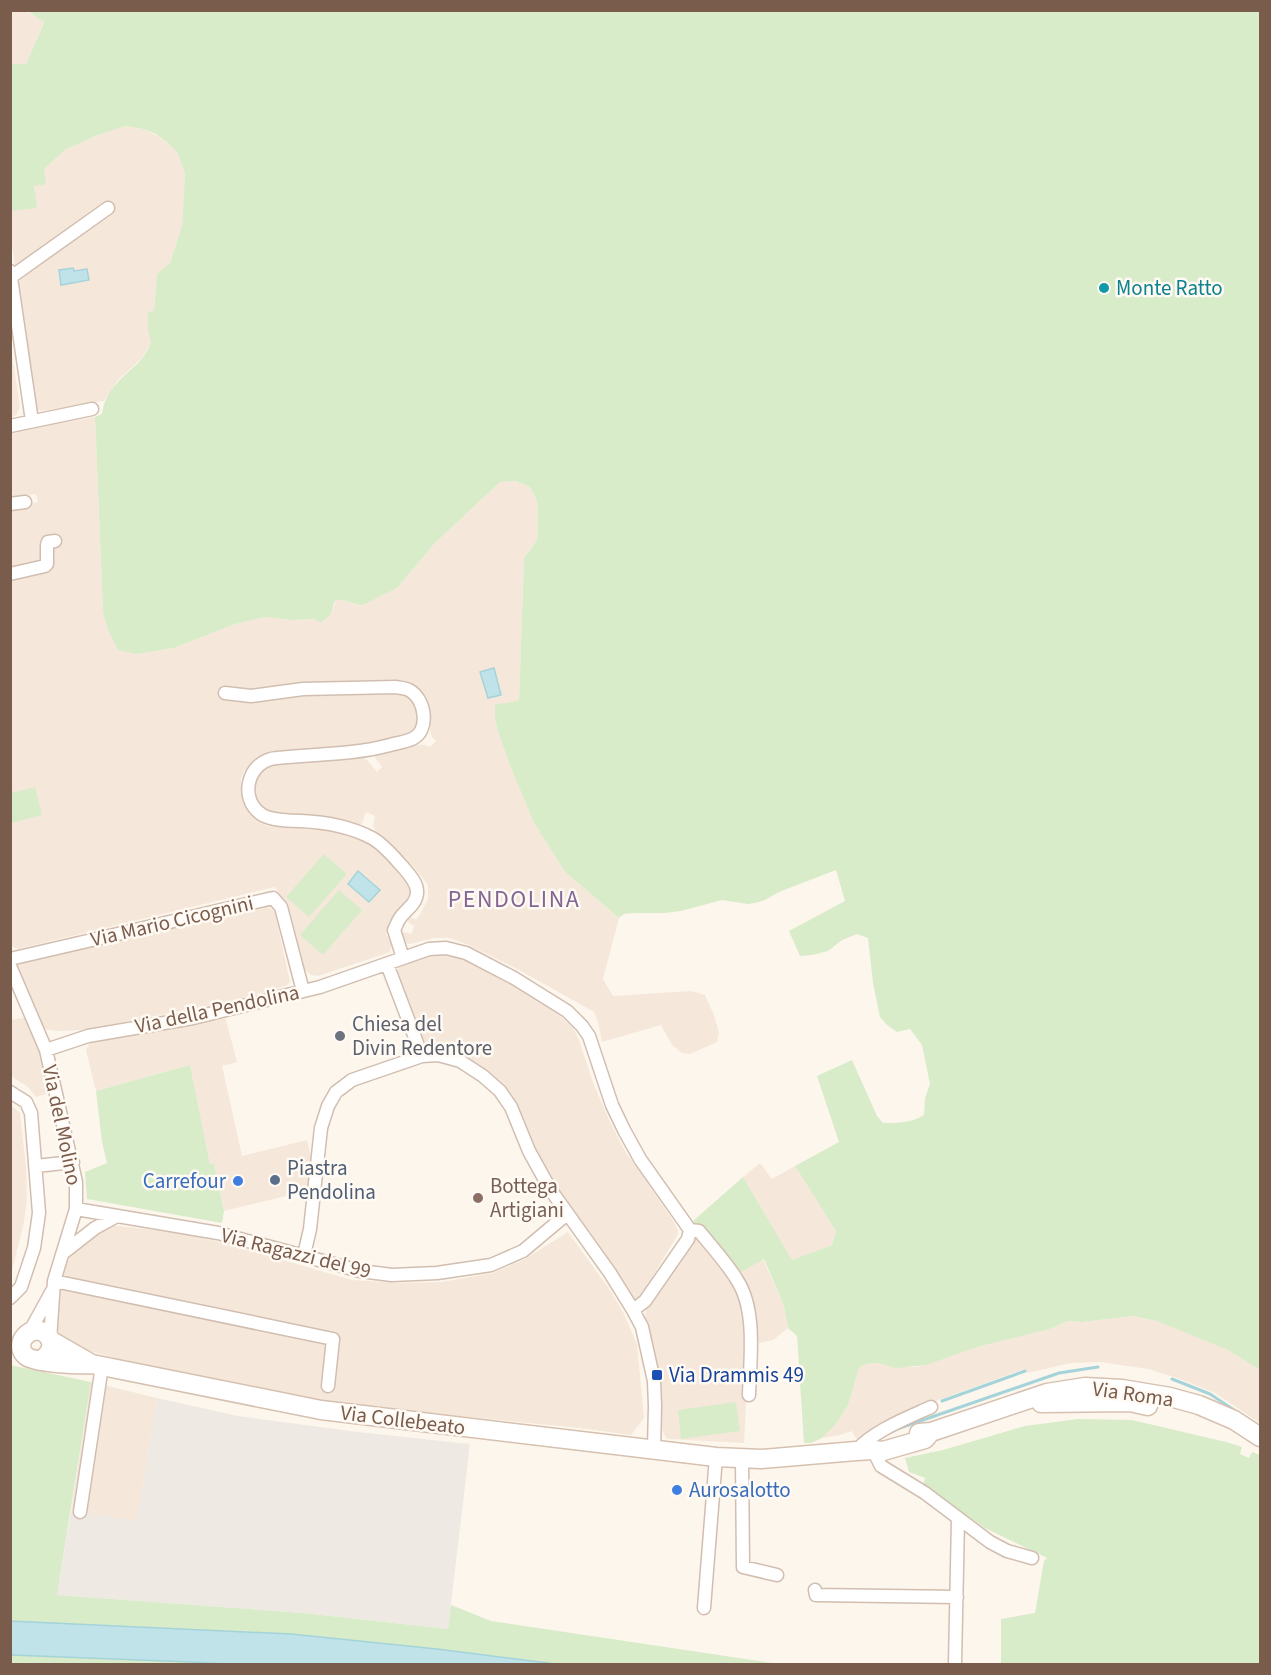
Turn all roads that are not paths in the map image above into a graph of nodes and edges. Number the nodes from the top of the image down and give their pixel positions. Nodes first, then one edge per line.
1 (108, 208) dead end
2 (11, 274) edge
3 (13, 299) edge
4 (92, 409) dead end
5 (32, 421) junction
6 (10, 426) edge
7 (25, 502) dead end
8 (10, 504) edge
9 (55, 541) dead end
10 (10, 574) edge
11 (225, 693) dead end
12 (403, 958) junction
13 (10, 959) edge
14 (387, 964) junction
15 (10, 966) edge
16 (303, 991) junction
17 (46, 1050) junction
18 (422, 1056) junction
19 (10, 1092) edge
20 (73, 1162) junction
21 (36, 1166) junction
22 (76, 1209) junction
23 (567, 1214) junction
24 (117, 1216) junction
25 (690, 1230) junction
26 (62, 1254) junction
27 (304, 1255) junction
28 (54, 1284) junction
29 (10, 1298) edge
30 (633, 1310) junction
31 (22, 1333) edge
32 (50, 1340) junction
33 (10, 1351) edge
34 (36, 1360) junction
35 (97, 1365) junction
36 (328, 1386) dead end
37 (749, 1395) dead end
38 (931, 1407) dead end
39 (1260, 1438) edge
40 (654, 1449) junction
41 (864, 1450) junction
42 (716, 1457) junction
43 (742, 1458) junction
44 (80, 1512) dead end
45 (958, 1519) junction
46 (1032, 1558) dead end
47 (777, 1575) dead end
48 (815, 1590) dead end
49 (957, 1597) junction
50 (704, 1608) dead end
51 (955, 1665) edge

1 - 2 street
2 - 3 street
3 - 5 street
4 - 5 street
5 - 6 street
7 - 8 street
9 - 10 street
11 - 12 street
12 - 14 street, Via della Pendolina
12 - 25 street, Via della Pendolina
13 - 16 street, Via Mario Cicognini
14 - 16 street, Via della Pendolina
14 - 18 street
15 - 17 street, Via del Molino
16 - 17 street, Via della Pendolina
17 - 20 street, Via del Molino
18 - 23 street
18 - 27 street
19 - 21 street
20 - 21 street
20 - 22 street, Via del Molino
21 - 29 street
22 - 24 street, Via Ragazzi del 99
22 - 26 street, Via del Molino
23 - 27 street, Via Ragazzi del 99
23 - 30 street
24 - 26 street
24 - 27 street, Via Ragazzi del 99
25 - 30 street
25 - 37 street, Via della Pendolina
26 - 28 street, Via del Molino
28 - 31 street, Via del Molino
28 - 32 street, Via del Molino
28 - 36 street
30 - 40 street
31 - 32 street
31 - 34 street
32 - 34 street
32 - 35 street, Via Collebeato
33 - 34 street, Via Collebeato
34 - 35 street, Via Collebeato
35 - 40 street, Via Collebeato
35 - 44 street
38 - 41 street
39 - 41 street, Via Roma
40 - 42 street, Via Collebeato
41 - 43 street, Via Collebeato
41 - 45 street
42 - 43 street, Via Collebeato
42 - 50 street
43 - 47 street
45 - 46 street
45 - 49 street
48 - 49 street
49 - 51 street

